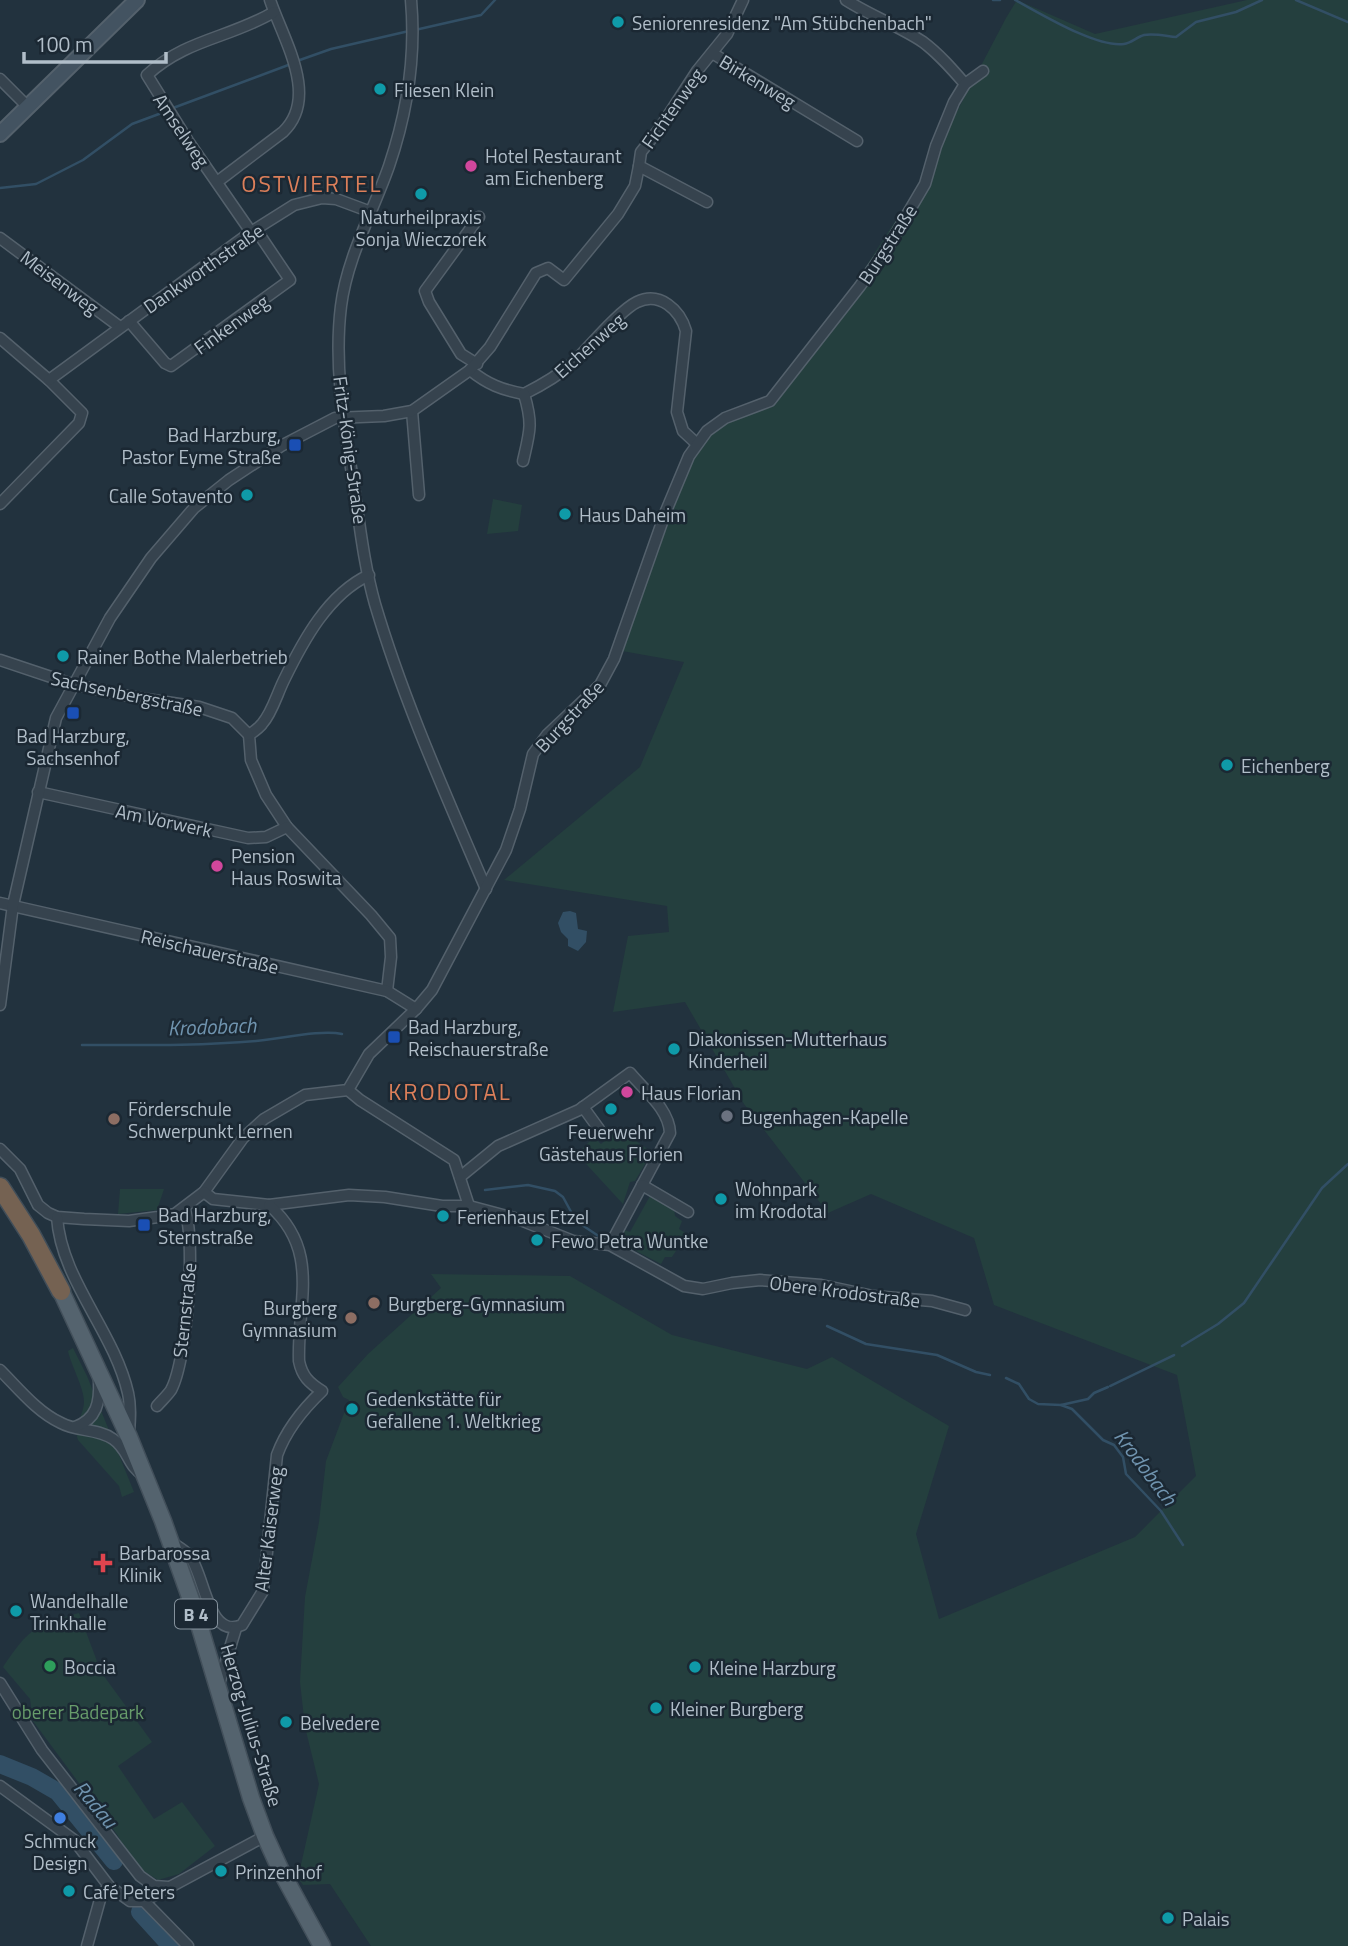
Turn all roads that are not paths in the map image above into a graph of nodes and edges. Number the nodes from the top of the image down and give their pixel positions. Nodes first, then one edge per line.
1 (137, 0) edge
2 (270, 0) edge
3 (411, 0) edge
4 (743, 0) edge
5 (846, 0) edge
6 (274, 12) junction
7 (712, 53) junction
8 (983, 71) dead end
9 (0, 79) edge
10 (965, 84) junction
11 (28, 107) junction
12 (0, 134) edge
13 (857, 141) dead end
14 (639, 166) junction
15 (217, 182) junction
16 (707, 202) dead end
17 (371, 212) junction
18 (478, 217) dead end
19 (251, 232) junction
20 (0, 238) edge
21 (124, 324) junction
22 (0, 338) edge
23 (473, 367) junction
24 (49, 380) junction
25 (524, 394) junction
26 (412, 411) junction
27 (343, 417) junction
28 (696, 444) junction
29 (523, 461) dead end
30 (419, 495) dead end
31 (0, 504) edge
32 (369, 575) junction
33 (0, 660) edge
34 (72, 684) junction
35 (249, 734) junction
36 (38, 792) junction
37 (287, 827) junction
38 (486, 889) junction
39 (0, 902) edge
40 (13, 905) junction
41 (387, 991) junction
42 (0, 1004) edge
43 (416, 1009) junction
44 (348, 1090) junction
45 (583, 1107) junction
46 (599, 1129) dead end
47 (0, 1149) edge
48 (460, 1177) junction
49 (642, 1185) junction
50 (0, 1187) edge
51 (204, 1192) junction
52 (269, 1205) junction
53 (468, 1206) junction
54 (184, 1208) junction
55 (688, 1212) dead end
56 (57, 1217) junction
57 (610, 1245) junction
58 (61, 1292) joint
59 (965, 1310) dead end
60 (0, 1370) edge
61 (99, 1373) junction
62 (157, 1406) dead end
63 (75, 1427) junction
64 (129, 1437) junction
65 (145, 1476) junction
66 (170, 1541) junction
67 (239, 1627) junction
68 (0, 1683) edge
69 (218, 1688) junction
70 (0, 1786) edge
71 (265, 1836) junction
72 (108, 1886) junction
73 (168, 1887) junction
74 (147, 1900) junction
75 (87, 1946) edge
76 (188, 1946) edge
77 (322, 1946) edge

1 - 11 main road
2 - 6 street
3 - 17 street, Fritz-König-Straße
4 - 7 street, Birkenweg
5 - 10 street
6 - 15 street
6 - 15 street, Amselweg
7 - 13 street, Birkenweg
7 - 14 street, Fichtenweg
8 - 10 street, Burgstraße
9 - 11 street
10 - 28 street, Burgstraße
11 - 12 main road
14 - 16 street, Fichtenweg
14 - 23 street, Fichtenweg
15 - 19 street, Amselweg
17 - 19 street, Dankworthstraße
17 - 27 street, Fritz-König-Straße
18 - 23 street
19 - 21 street, Dankworthstraße
19 - 21 street, Finkenweg
20 - 21 street, Meisenweg
21 - 24 street, Dankworthstraße
22 - 24 street
23 - 25 street
23 - 26 street
24 - 31 street
25 - 28 street, Eichenweg
25 - 29 street
26 - 27 street
26 - 30 street
27 - 32 street, Fritz-König-Straße
27 - 34 street
28 - 38 street, Burgstraße
32 - 35 street
32 - 38 street, Fritz-König-Straße
33 - 34 street, Sachsenbergstraße
34 - 35 street, Sachsenbergstraße
34 - 36 street
35 - 37 street
36 - 37 street, Am Vorwerk
36 - 40 street
37 - 41 street
38 - 43 street, Burgstraße
39 - 40 street, Reischauerstraße
40 - 41 street, Reischauerstraße
40 - 42 street
41 - 43 street, Reischauerstraße
43 - 44 street, Burgstraße
44 - 48 street
44 - 51 street
45 - 46 street
45 - 48 street
45 - 49 street
47 - 56 street
48 - 53 street
49 - 55 street
49 - 57 street
50 - 58 highway, B 4
51 - 52 street, Obere Krodostraße
51 - 54 street
52 - 53 street, Obere Krodostraße
52 - 67 street, Alter Kaiserweg
53 - 57 street, Obere Krodostraße
54 - 56 street
54 - 62 street, Sternstraße
56 - 64 street
57 - 59 street, Obere Krodostraße
58 - 61 main road, B 4
60 - 63 street, Herzog-Julius-Straße
61 - 63 street
61 - 64 main road, B 4
63 - 65 street, Herzog-Julius-Straße
64 - 65 main road, B 4
65 - 66 main road, Herzog-Julius-Straße / B 4
66 - 67 street
66 - 69 main road, Herzog-Julius-Straße / B 4
67 - 69 street, Alter Kaiserweg
68 - 73 street
69 - 71 main road, Herzog-Julius-Straße / B 4
70 - 72 street
71 - 73 street
71 - 77 main road, Herzog-Julius-Straße / B 4
72 - 74 street
72 - 75 street
73 - 74 street
74 - 76 street

